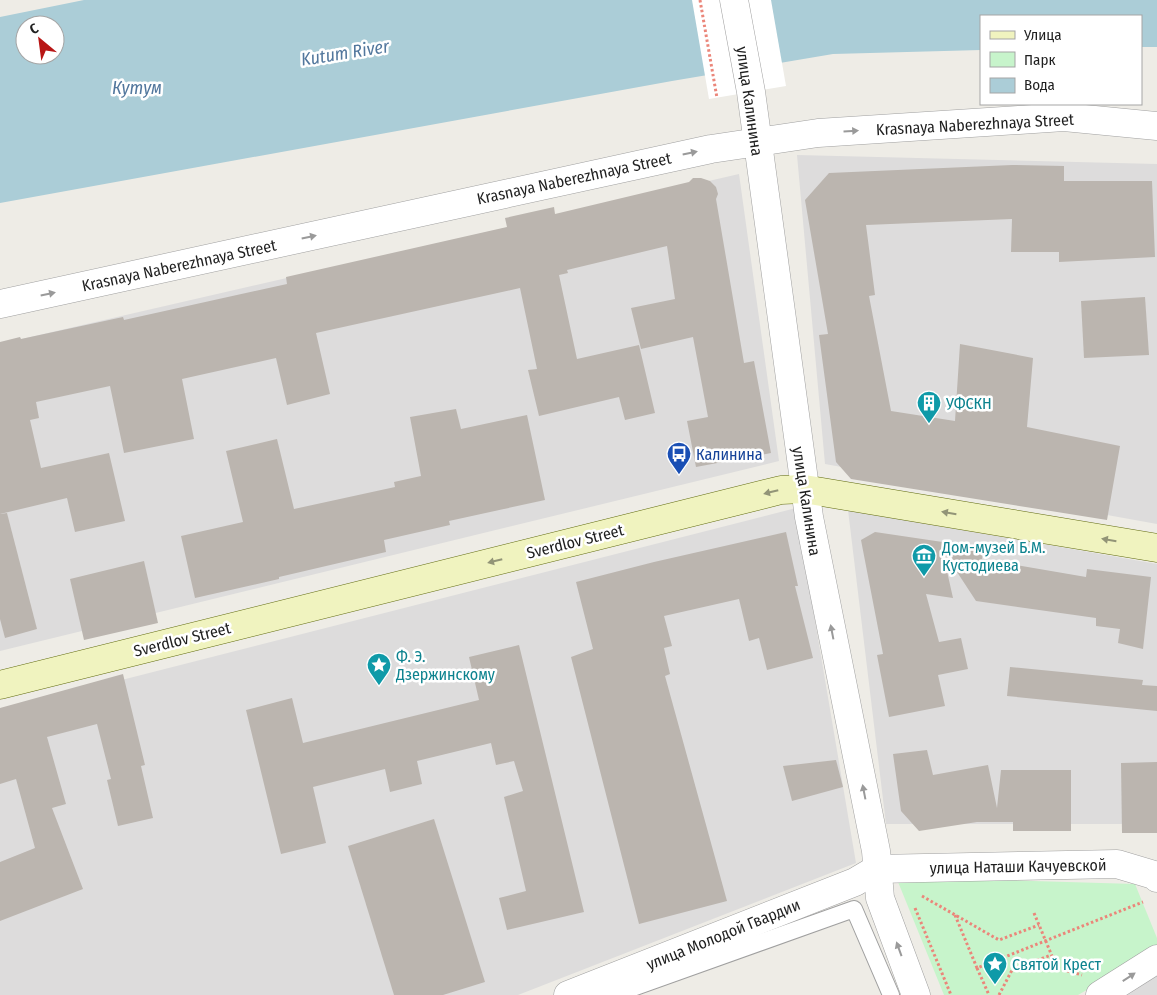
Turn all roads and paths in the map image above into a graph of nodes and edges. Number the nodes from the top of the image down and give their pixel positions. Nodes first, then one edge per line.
1 (700, 0) edge
2 (734, 0) edge
3 (717, 98) dead end
4 (1157, 126) edge
5 (756, 142) junction
6 (0, 304) edge
7 (804, 489) junction
8 (1157, 548) edge
9 (0, 685) edge
10 (876, 869) junction
11 (1157, 878) edge
12 (931, 901) dead end
13 (1142, 902) dead end
14 (914, 905) dead end
15 (1034, 913) dead end
16 (955, 915) junction
17 (1039, 925) junction
18 (1046, 941) junction
19 (1051, 955) junction
20 (1157, 959) edge
21 (978, 968) junction
22 (1094, 986) edge
23 (568, 995) edge
24 (613, 995) edge
25 (891, 995) edge
26 (916, 995) edge
27 (951, 995) edge
28 (989, 995) edge
29 (999, 995) edge

1 - 3 path
2 - 5 street, улица Калинина
5 -> 4 street, Krasnaya Naberezhnaya Street
6 -> 5 street, Krasnaya Naberezhnaya Street
5 - 7 street, улица Калинина
8 -> 7 main road, Sverdlov Street
7 -> 9 main road, Sverdlov Street
10 -> 7 street, улица Калинина
10 - 11 street, улица Наташи Качуевской
10 - 23 street, улица Молодой Гвардии
26 -> 10 street, улица Калинина
12 - 16 path
13 - 18 path
14 - 27 path
15 - 17 path
16 - 17 path
16 - 21 path
17 - 18 path
18 - 19 path
18 - 21 path
19 - 22 path
19 - 29 path
22 -> 20 street
21 - 28 path
24 - 25 lane

